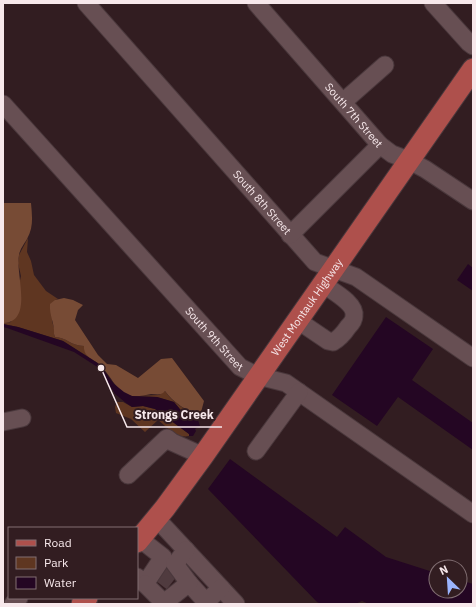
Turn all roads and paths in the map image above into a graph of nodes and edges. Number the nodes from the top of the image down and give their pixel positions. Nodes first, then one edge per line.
1 (86, 3) edge
2 (256, 3) edge
3 (433, 3) edge
4 (473, 46) edge
5 (385, 65) dead end
6 (473, 69) edge
7 (343, 102) junction
8 (3, 104) edge
9 (380, 145) junction
10 (408, 160) junction
11 (473, 201) edge
12 (290, 235) junction
13 (328, 277) junction
14 (297, 320) junction
15 (473, 358) edge
16 (258, 376) junction
17 (299, 392) junction
18 (22, 418) dead end
19 (3, 422) edge
20 (256, 451) dead end
21 (203, 456) junction
22 (128, 475) dead end
23 (473, 514) edge
24 (157, 519) junction
25 (139, 540) edge
26 (186, 550) junction
27 (158, 576) edge
28 (189, 583) junction
29 (221, 588) junction
30 (236, 604) edge

1 - 12 street, South 8th Street
2 - 7 street, South 7th Street
3 - 4 street
5 - 7 street
6 - 10 main road, West Montauk Highway
7 - 9 street, South 7th Street
8 - 16 street, South 9th Street
9 - 10 street, South 7th Street
9 - 12 street
10 - 11 street, South 7th Street
10 - 13 main road, West Montauk Highway
12 - 13 street, South 8th Street
13 - 14 main road, West Montauk Highway
13 - 14 street
13 - 15 street, South 8th Street
14 - 16 main road, West Montauk Highway
16 - 17 street, South 9th Street
16 - 21 main road, West Montauk Highway
17 - 20 street
17 - 23 street, South 9th Street
18 - 19 street
21 - 22 street
21 - 24 main road, West Montauk Highway
24 - 25 main road, West Montauk Highway
24 - 26 street
25 - 27 street
26 - 27 street
26 - 29 street
27 - 28 street
27 - 28 street
28 - 29 street
29 - 30 street

